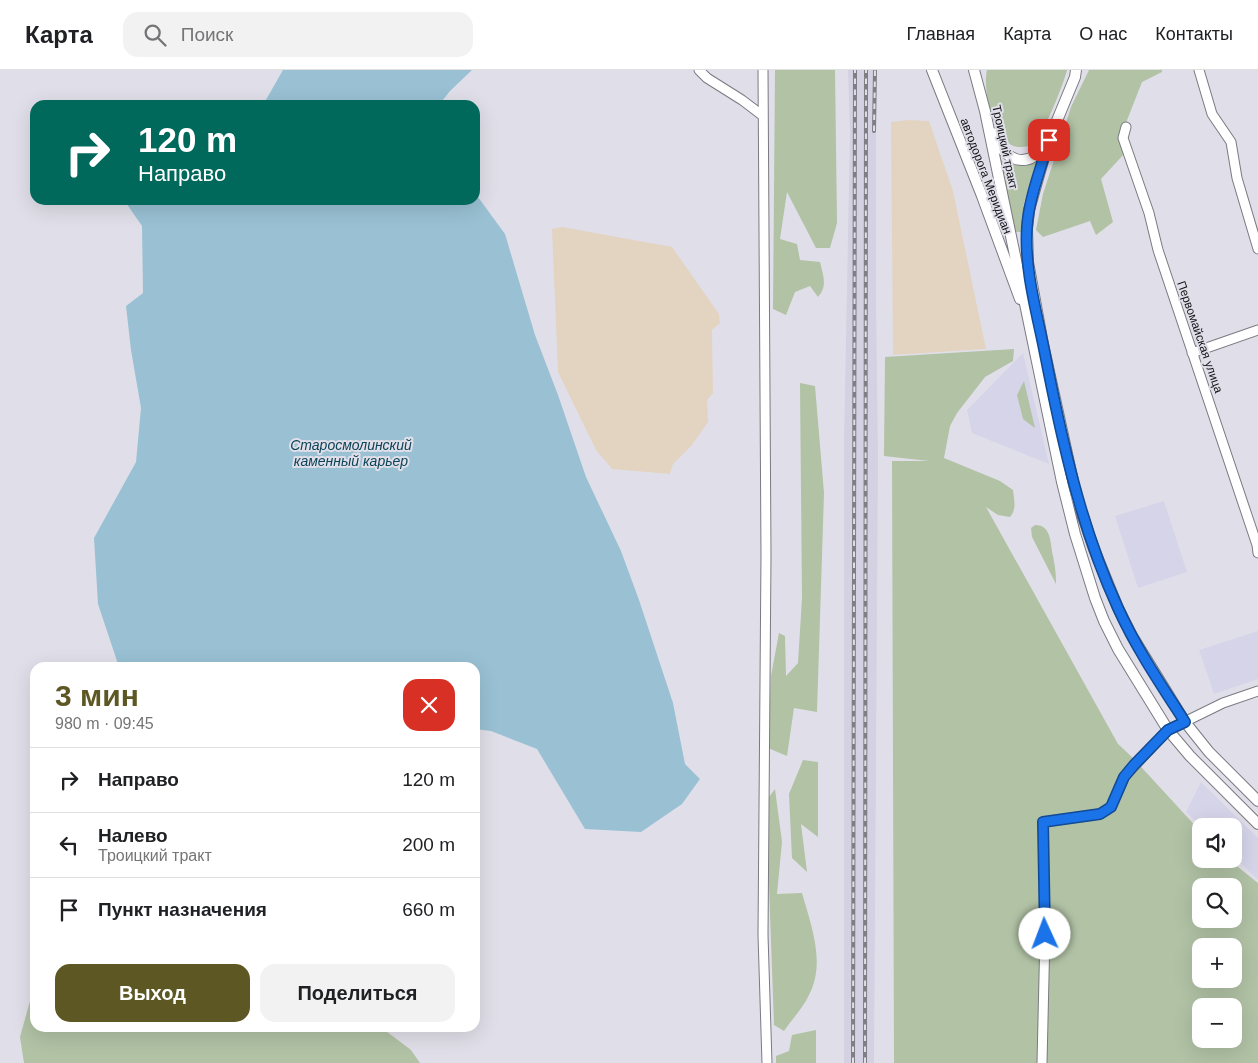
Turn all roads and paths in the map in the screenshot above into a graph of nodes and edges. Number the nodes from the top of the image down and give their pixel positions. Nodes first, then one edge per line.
1 (699, 70) edge
2 (763, 70) edge
3 (932, 70) edge
4 (974, 70) edge
5 (978, 70) edge
6 (1199, 70) edge
7 (1076, 72) edge
8 (980, 90) junction
9 (984, 111) junction
10 (763, 116) junction
11 (1126, 127) dead end
12 (1049, 140) junction
13 (1258, 249) edge
14 (1028, 318) junction
15 (1258, 330) edge
16 (1192, 353) junction
17 (1258, 554) edge
18 (1258, 691) edge
19 (1185, 722) junction
20 (1168, 730) junction
21 (1258, 801) edge
22 (1258, 824) edge
23 (767, 1063) edge
24 (1042, 1063) edge

1 - 10 street
2 - 10 street
3 - 14 main road, автодорога Меридиан
4 - 8 main road, Троицкий тракт
5 - 8 main road
6 - 13 street
7 - 12 main road, Троицкий тракт
8 - 9 main road, Троицкий тракт
9 - 12 main road
9 - 14 main road, Троицкий тракт
10 - 23 street
11 - 16 street, Первомайская улица
12 - 19 main road, Троицкий тракт
14 - 20 main road, Троицкий тракт
15 - 16 street
16 - 17 street, Первомайская улица
18 - 19 street
19 - 20 street
19 - 21 main road, Троицкий тракт
20 - 22 main road, Троицкий тракт
20 - 24 street

